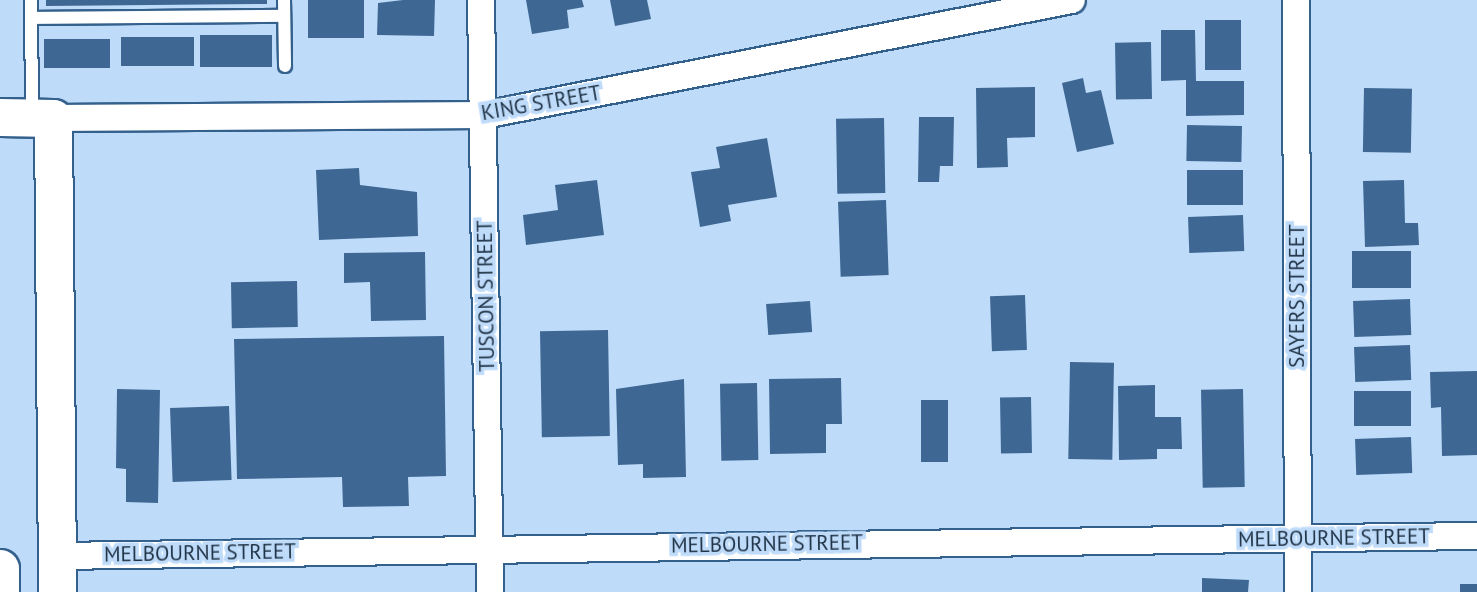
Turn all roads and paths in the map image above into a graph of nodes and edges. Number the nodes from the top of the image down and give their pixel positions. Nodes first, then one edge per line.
1 (31, 0) edge
2 (284, 0) edge
3 (481, 0) edge
4 (1072, 0) edge
5 (1296, 0) edge
6 (284, 16) junction
7 (31, 18) junction
8 (285, 66) dead end
9 (484, 115) junction
10 (28, 117) edge
11 (1477, 536) edge
12 (1297, 538) junction
13 (489, 546) junction
14 (57, 556) junction
15 (0, 568) edge
16 (0, 592) edge
17 (57, 592) edge
18 (490, 592) edge
19 (1298, 592) edge

1 - 7 lane
2 - 6 lane
3 - 9 street, TUSCON STREET
4 - 9 street, KING STREET
5 - 12 street, SAYERS STREET
6 - 7 lane
6 - 8 lane
7 - 10 lane
9 - 10 street, KING STREET
9 - 13 street, TUSCON STREET
10 - 14 main road
11 - 12 street, MELBOURNE STREET
12 - 13 street, MELBOURNE STREET
12 - 19 street, SAYERS STREET
13 - 14 street, MELBOURNE STREET
13 - 18 street, TUSCON STREET
14 - 17 main road
15 - 16 main road

